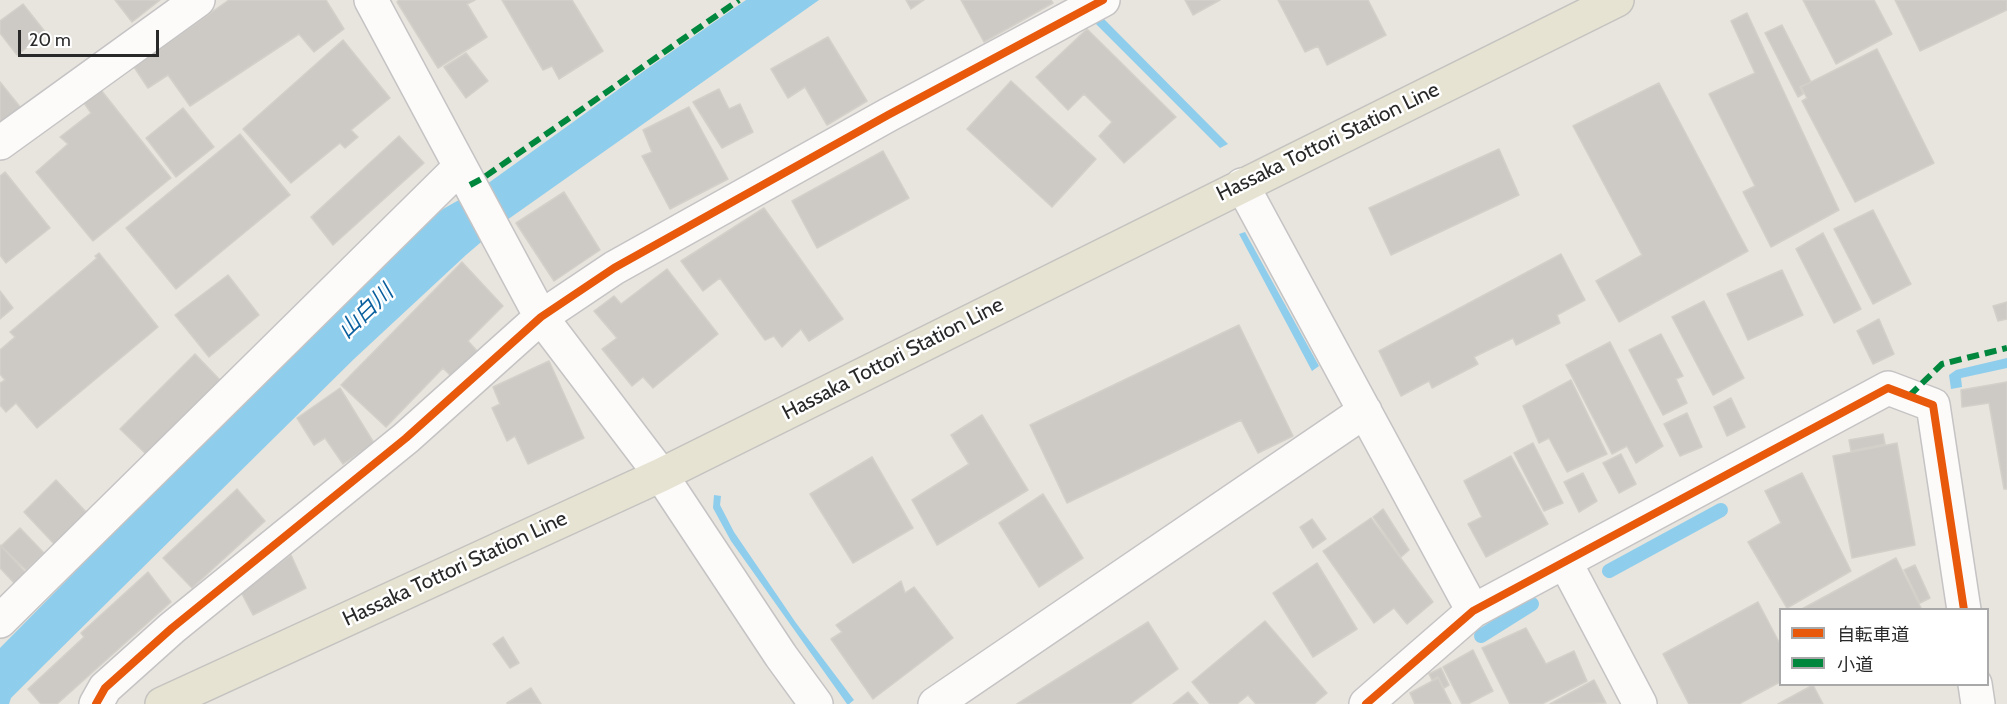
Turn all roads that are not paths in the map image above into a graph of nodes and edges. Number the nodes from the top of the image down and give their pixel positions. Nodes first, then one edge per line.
1 (198, 0) edge
2 (371, 0) edge
3 (1103, 0) edge
4 (1617, 0) edge
5 (0, 143) edge
6 (460, 167) junction
7 (1242, 185) junction
8 (541, 317) junction
9 (1365, 411) junction
10 (661, 474) junction
11 (1565, 562) junction
12 (1964, 608) edge
13 (1473, 611) junction
14 (0, 621) edge
15 (1975, 686) edge
16 (813, 703) edge
17 (96, 704) edge
18 (162, 704) edge
19 (935, 704) edge
20 (1366, 704) edge
21 (1640, 704) edge
22 (1978, 704) edge

1 - 5 street
2 - 6 street
3 - 8 street
4 - 7 main road, Hassaka Tottori Station Line
6 - 8 street
6 - 14 street
7 - 9 street
7 - 10 main road, Hassaka Tottori Station Line
8 - 10 street
8 - 17 street
9 - 13 street
9 - 19 street
10 - 16 street
10 - 18 main road, Hassaka Tottori Station Line
11 - 12 street
11 - 13 street
11 - 21 street
13 - 20 street
15 - 22 street

